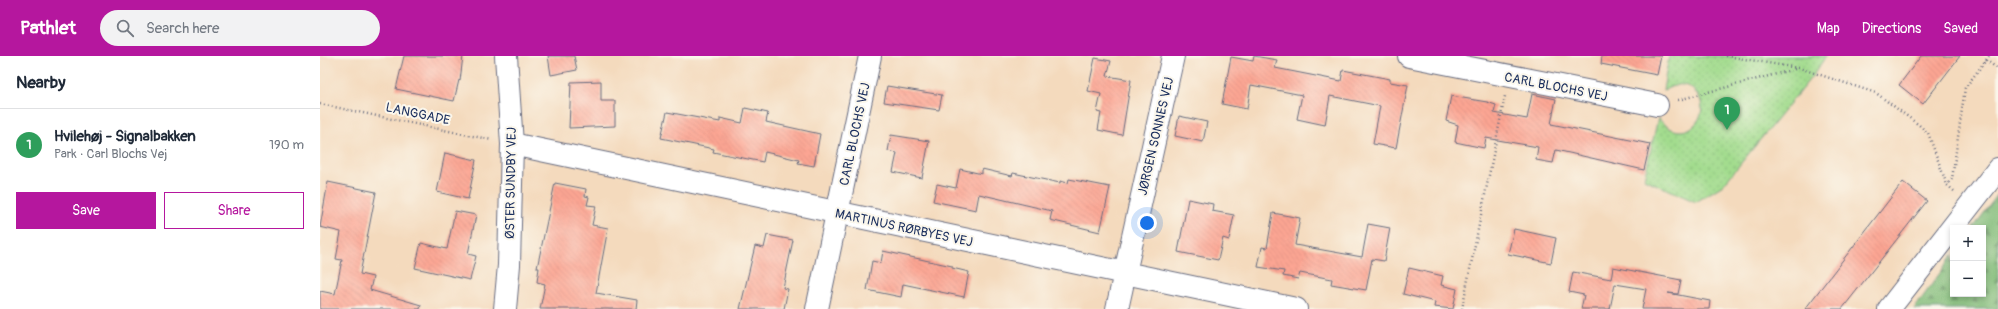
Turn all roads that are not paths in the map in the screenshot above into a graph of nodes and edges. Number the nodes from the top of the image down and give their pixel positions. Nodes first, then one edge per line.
1 (506, 56) edge
2 (870, 56) edge
3 (1173, 56) edge
4 (1409, 56) edge
5 (1657, 105) road end
6 (512, 144) junction
7 (1998, 169) edge
8 (837, 213) junction
9 (1124, 273) junction
10 (505, 309) edge
11 (817, 309) edge
12 (1117, 309) edge
13 (1296, 309) edge
14 (1888, 309) edge

1 - 6 street, ØSTER SUNDBY VEJ
2 - 8 street, CARL BLOCHS VEJ
3 - 9 street, JØRGEN SONNES VEJ
4 - 5 street, CARL BLOCHS VEJ
6 - 8 street, MARTINUS RØRBYES VEJ
6 - 10 street, ØSTER SUNDBY VEJ
7 - 14 street
8 - 9 street, MARTINUS RØRBYES VEJ
8 - 11 street, CARL BLOCHS VEJ
9 - 12 street, JØRGEN SONNES VEJ
9 - 13 street, MARTINUS RØRBYES VEJ

